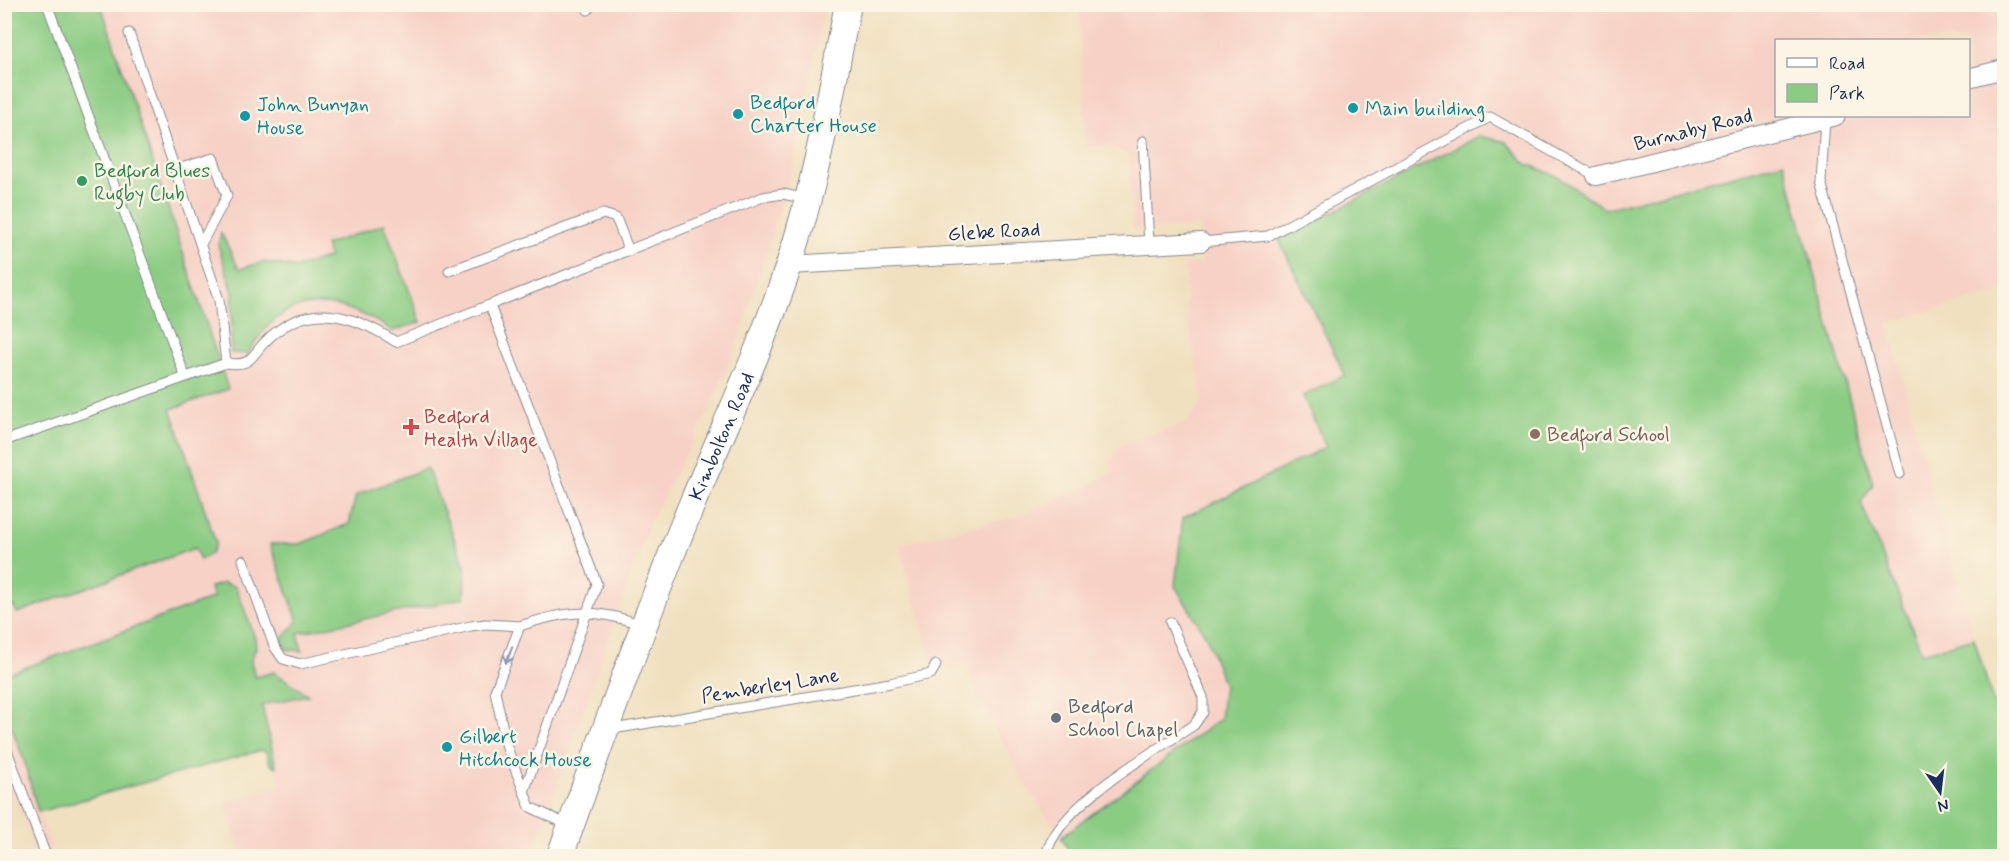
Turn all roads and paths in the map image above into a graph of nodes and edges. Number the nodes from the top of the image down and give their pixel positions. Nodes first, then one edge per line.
1 (47, 4) edge
2 (848, 4) edge
3 (129, 33) dead end
4 (2004, 69) edge
5 (1970, 78) edge
6 (1831, 117) edge
7 (1143, 141) dead end
8 (175, 170) junction
9 (1596, 176) joint
10 (809, 200) junction
11 (1201, 242) joint
12 (201, 244) junction
13 (1149, 244) junction
14 (629, 251) junction
15 (789, 265) junction
16 (449, 271) dead end
17 (490, 306) junction
18 (226, 363) junction
19 (185, 376) junction
20 (4, 441) edge
21 (1900, 474) dead end
22 (243, 560) dead end
23 (587, 611) junction
24 (1170, 621) dead end
25 (520, 626) junction
26 (644, 626) junction
27 (936, 665) dead end
28 (605, 730) junction
29 (4, 742) edge
30 (524, 792) junction
31 (571, 827) junction
32 (46, 856) edge
33 (560, 856) edge
34 (1046, 856) edge

1 - 19 lane
2 - 10 main road, Kimbolton Road
3 - 8 lane
4 - 5 street
6 - 9 street, Burnaby Road
6 - 21 lane
7 - 13 lane
8 - 12 lane
8 - 12 lane
9 - 11 lane
10 - 14 lane
10 - 15 main road, Kimbolton Road
11 - 13 street, Glebe Road
12 - 18 lane
13 - 15 street, Glebe Road
14 - 16 lane
14 - 17 lane
15 - 26 main road, Kimbolton Road
17 - 18 lane
17 - 23 lane
18 - 19 lane
19 - 20 lane
22 - 25 lane
23 - 25 lane
23 - 26 lane
23 - 30 lane
24 - 34 lane
25 -> 30 lane
26 - 28 main road, Kimbolton Road
27 - 28 lane, Pemberley Lane
28 - 31 main road, Kimbolton Road
29 - 32 lane
30 - 31 lane
31 - 33 main road, Kimbolton Road

